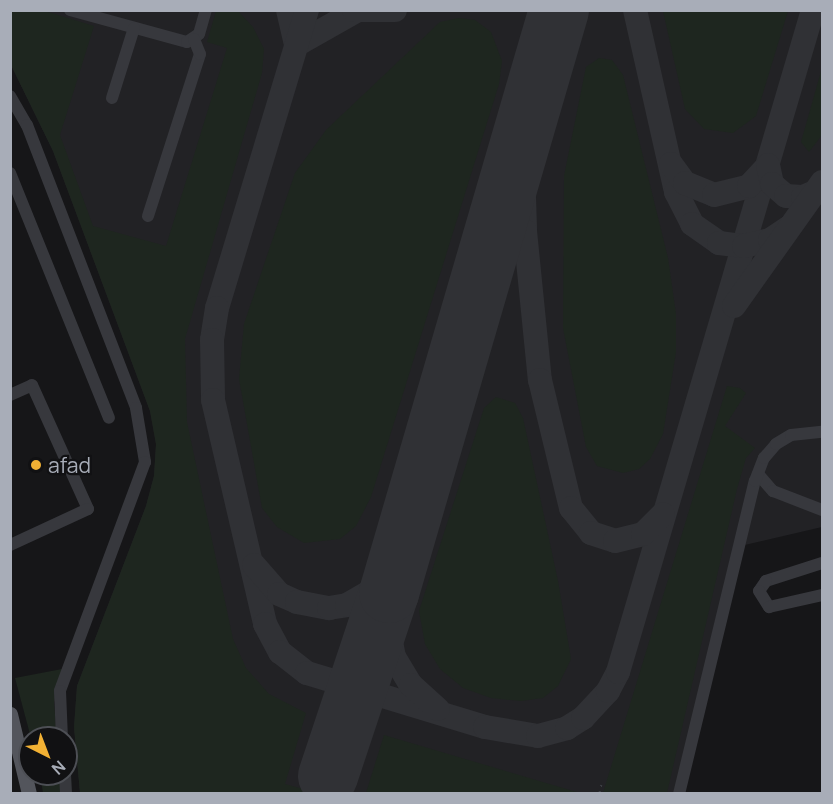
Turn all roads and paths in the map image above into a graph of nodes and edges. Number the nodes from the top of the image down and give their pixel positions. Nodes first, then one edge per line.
1 (70, 10) edge
2 (206, 10) edge
3 (134, 28) junction
4 (194, 39) junction
5 (10, 96) edge
6 (112, 98) dead end
7 (10, 173) edge
8 (148, 216) dead end
9 (10, 395) edge
10 (109, 418) dead end
11 (822, 432) edge
12 (758, 474) junction
13 (822, 510) edge
14 (10, 545) edge
15 (822, 563) edge
16 (822, 595) edge
17 (10, 714) edge
18 (61, 726) edge
19 (602, 785) dead end
20 (29, 794) edge
21 (599, 794) edge
22 (679, 794) edge

1 - 3 lane
2 - 4 lane
3 - 4 lane
3 - 6 lane
4 - 8 lane
5 - 18 lane
7 - 10 lane
9 - 14 lane
11 - 12 lane
12 - 13 lane
12 - 22 lane
15 - 16 lane
17 - 20 main road
19 - 21 path

